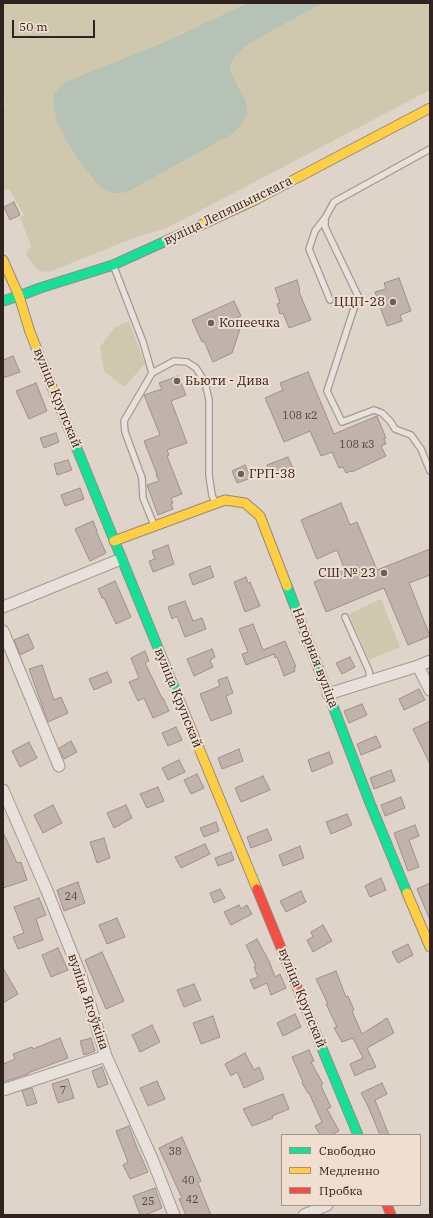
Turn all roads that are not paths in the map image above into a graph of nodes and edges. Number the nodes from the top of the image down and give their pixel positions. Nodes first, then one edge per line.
1 (429, 110) edge
2 (430, 150) edge
3 (325, 218) junction
4 (3, 260) edge
5 (113, 265) junction
6 (18, 296) junction
7 (330, 300) dead end
8 (3, 301) edge
9 (152, 373) junction
10 (430, 470) edge
11 (215, 503) junction
12 (154, 525) junction
13 (114, 541) junction
14 (121, 559) junction
15 (3, 607) edge
16 (345, 617) dead end
17 (3, 631) edge
18 (430, 661) edge
19 (418, 666) junction
20 (370, 681) junction
21 (430, 690) edge
22 (328, 694) junction
23 (59, 766) dead end
24 (3, 790) edge
25 (430, 947) edge
26 (106, 1056) junction
27 (3, 1090) edge
28 (358, 1134) edge
29 (325, 1206) edge
30 (174, 1215) edge
31 (304, 1215) edge

1 - 5 main road, вуліца Лепяшынскага
2 - 3 lane
3 - 7 lane
3 - 10 lane
4 - 6 main road, вуліца Крупскай
5 - 6 main road, вуліца Лепяшынскага
5 - 9 lane
6 - 8 main road, вуліца Лепяшынскага
6 - 13 main road, вуліца Крупскай
9 - 11 lane
9 - 12 lane
11 - 12 main road, Нагорная вуліца
11 - 22 main road, Нагорная вуліца
12 - 13 main road, Нагорная вуліца
13 - 14 main road, вуліца Крупскай
14 - 15 street
14 - 28 main road, вуліца Крупскай
16 - 20 lane
17 - 23 street
18 - 19 street
19 - 20 street
19 - 21 street
20 - 22 street
22 - 25 main road, Нагорная вуліца
24 - 26 street, вуліца Ягоўкіна
26 - 27 street
26 - 30 street, вуліца Ягоўкіна
29 - 31 street

